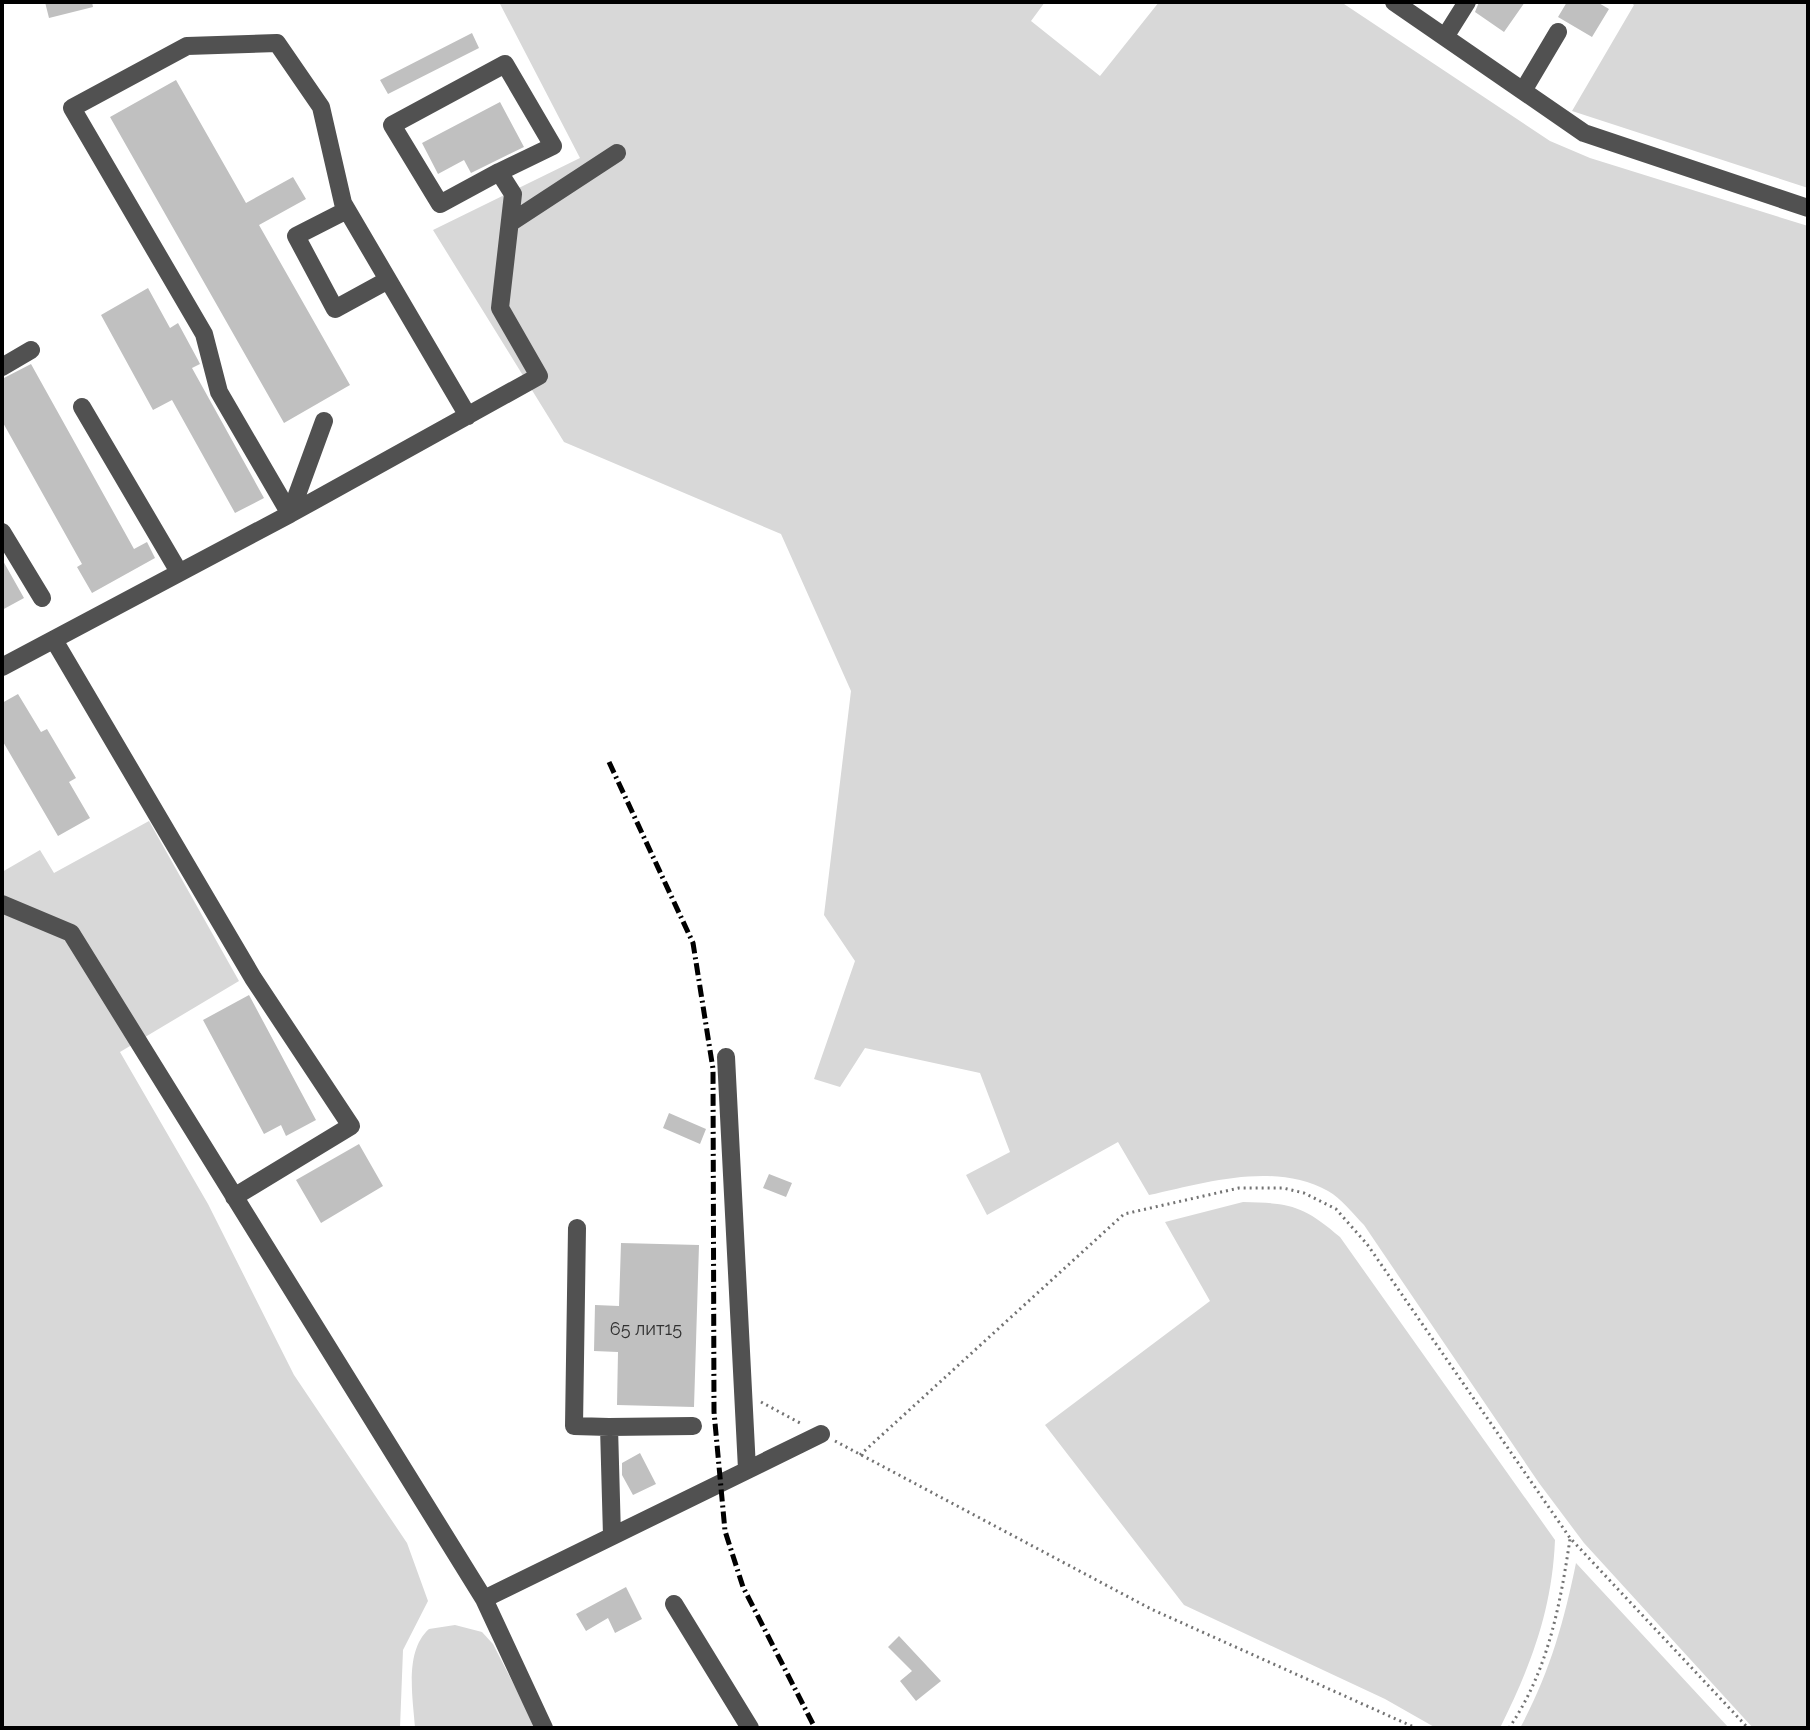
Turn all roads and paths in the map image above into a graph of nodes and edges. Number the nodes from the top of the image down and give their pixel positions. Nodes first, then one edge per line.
1 (1394, 2) edge
2 (1467, 2) edge
3 (1558, 32) dead end
4 (1445, 37) junction
5 (1523, 91) junction
6 (617, 153) dead end
7 (499, 172) junction
8 (1808, 208) edge
9 (347, 210) junction
10 (510, 223) junction
11 (388, 280) junction
12 (31, 350) dead end
13 (2, 367) edge
14 (82, 407) dead end
15 (468, 416) junction
16 (324, 421) dead end
17 (290, 514) junction
18 (2, 532) edge
19 (179, 572) junction
20 (42, 598) dead end
21 (54, 640) junction
22 (2, 667) edge
23 (2, 904) edge
24 (726, 1057) dead end
25 (234, 1197) junction
26 (577, 1228) dead end
27 (745, 1394) junction
28 (693, 1426) dead end
29 (609, 1427) junction
30 (821, 1434) junction
31 (860, 1455) junction
32 (747, 1469) junction
33 (612, 1536) junction
34 (1570, 1538) junction
35 (484, 1599) junction
36 (674, 1604) dead end
37 (544, 1728) edge
38 (750, 1728) edge
39 (1416, 1728) edge
40 (1509, 1728) edge
41 (1748, 1728) edge

1 - 4 street
2 - 4 street
3 - 5 street
4 - 5 street
5 - 8 street
6 - 10 street
7 - 7 street
7 - 10 street
9 - 11 street
9 - 11 street
9 - 17 street
10 - 15 street
11 - 15 street
12 - 13 street
14 - 19 street
15 - 17 street
16 - 17 street
17 - 19 street
18 - 20 street
19 - 21 street
21 - 22 street
21 - 25 street
23 - 25 street
24 - 27 street
25 - 35 street
26 - 29 street
27 - 30 path
27 - 32 street
28 - 29 street
29 - 33 street
30 - 31 path
30 - 32 street
31 - 34 path
31 - 39 path
32 - 33 street
33 - 35 street
34 - 40 path
34 - 41 path
35 - 37 street
36 - 38 street

